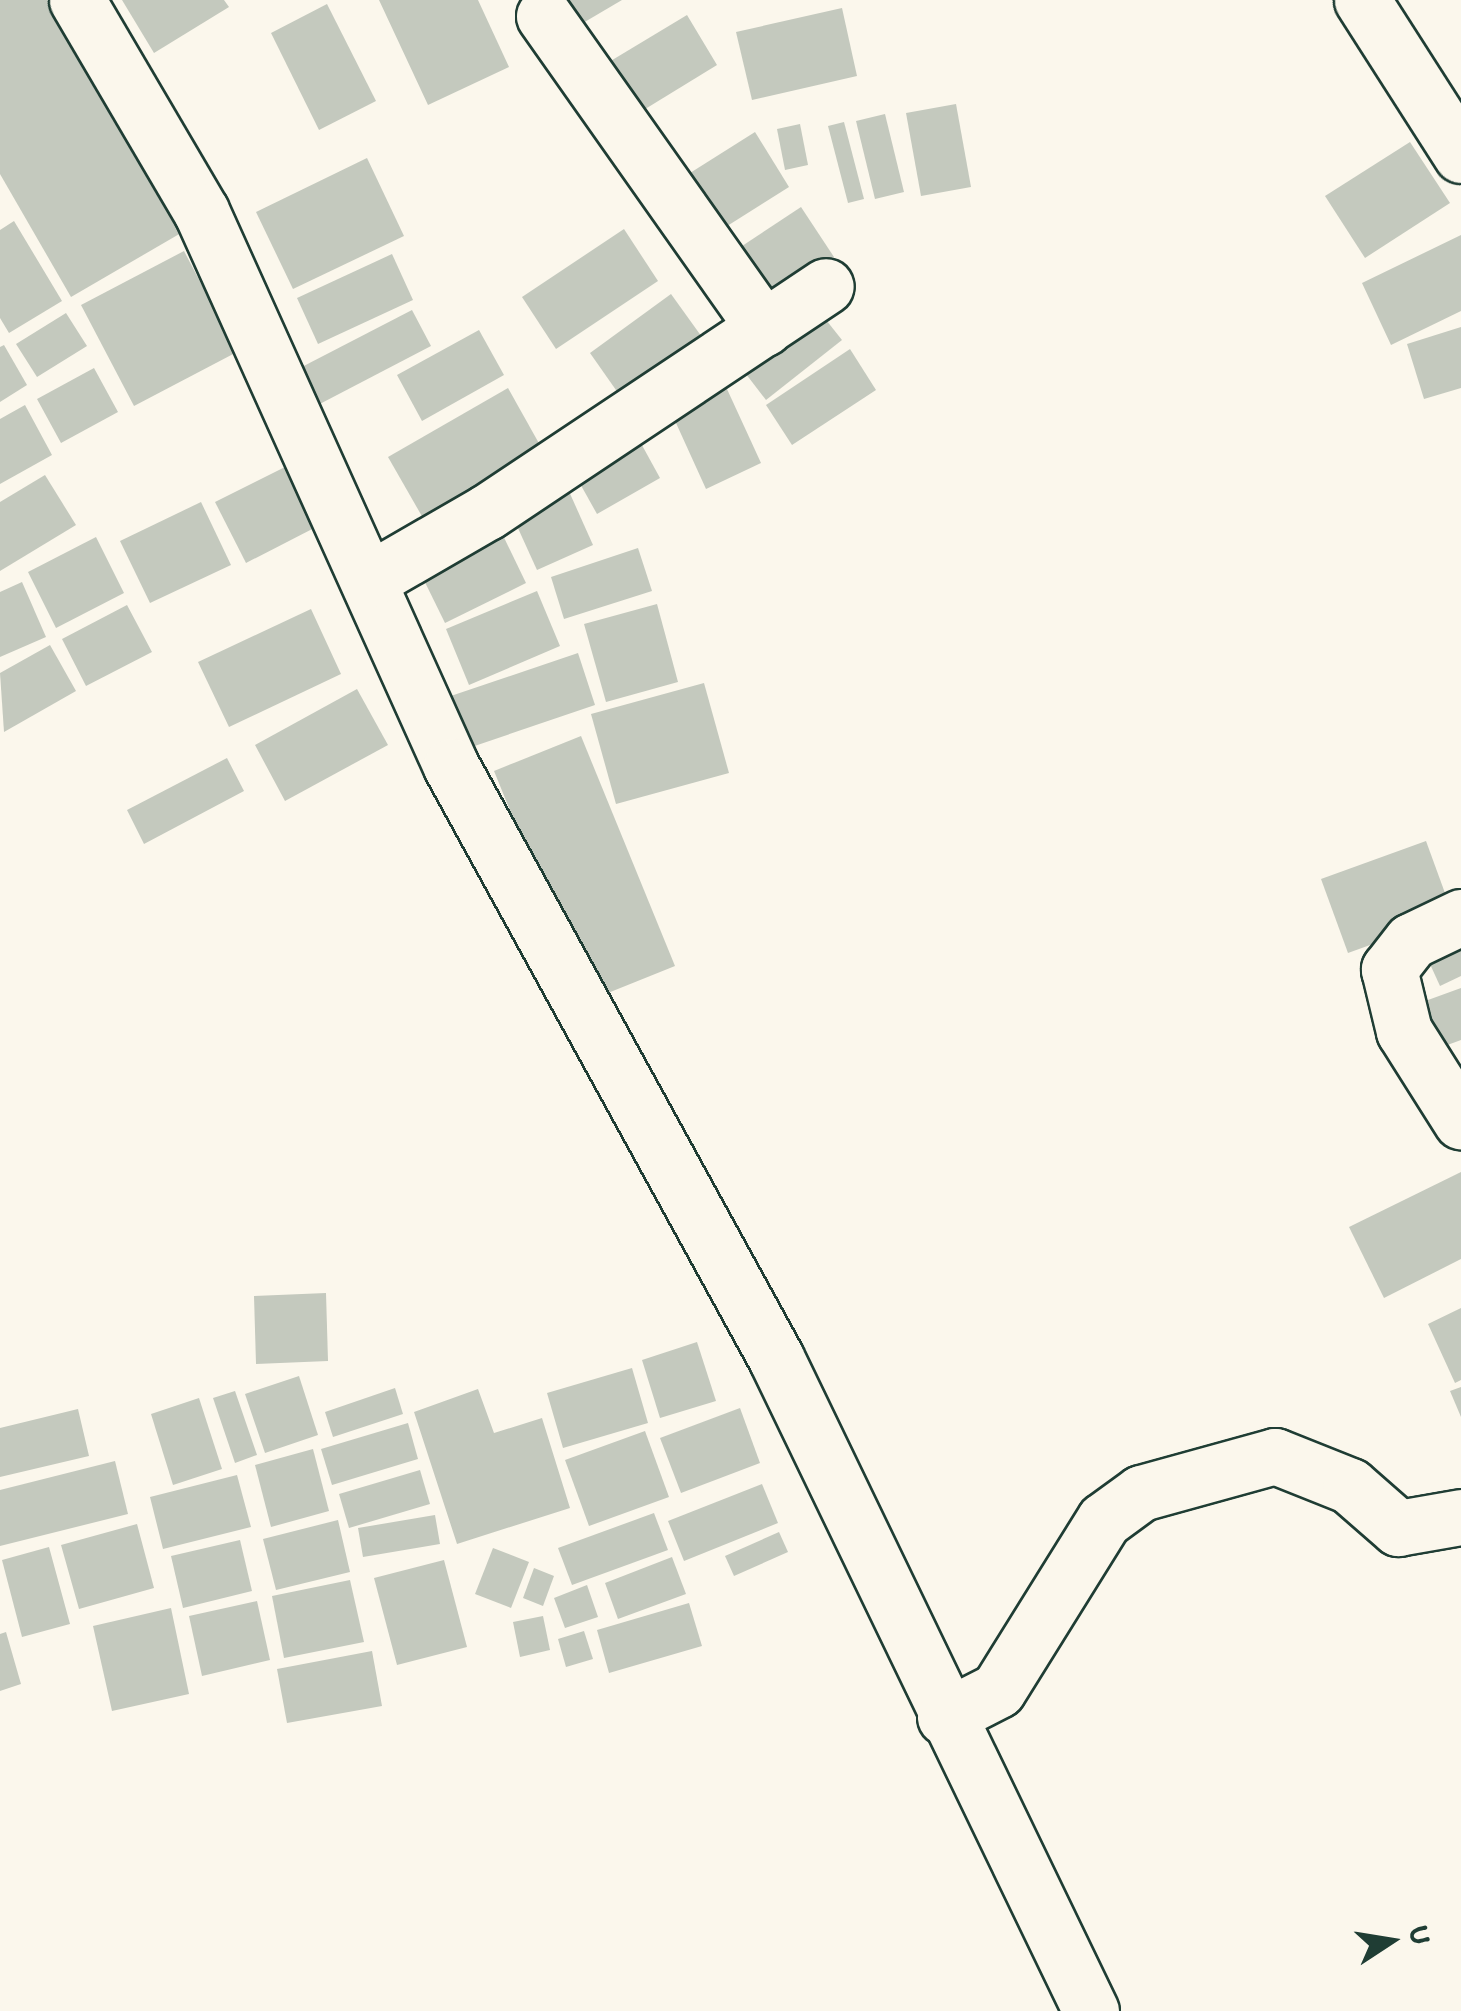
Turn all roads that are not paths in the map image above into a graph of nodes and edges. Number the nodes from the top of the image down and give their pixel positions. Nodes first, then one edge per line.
1 (77, 0) edge
2 (1362, 0) edge
3 (544, 16) dead end
4 (1461, 155) edge
5 (826, 286) dead end
6 (764, 328) junction
7 (368, 580) junction
8 (1461, 916) edge
9 (1461, 1121) edge
10 (1461, 1517) edge
11 (946, 1717) junction
12 (1091, 2011) edge

1 - 7 street
2 - 4 street
3 - 6 street
5 - 6 street
6 - 7 street
7 - 11 street
8 - 9 street
10 - 11 street
11 - 12 street

